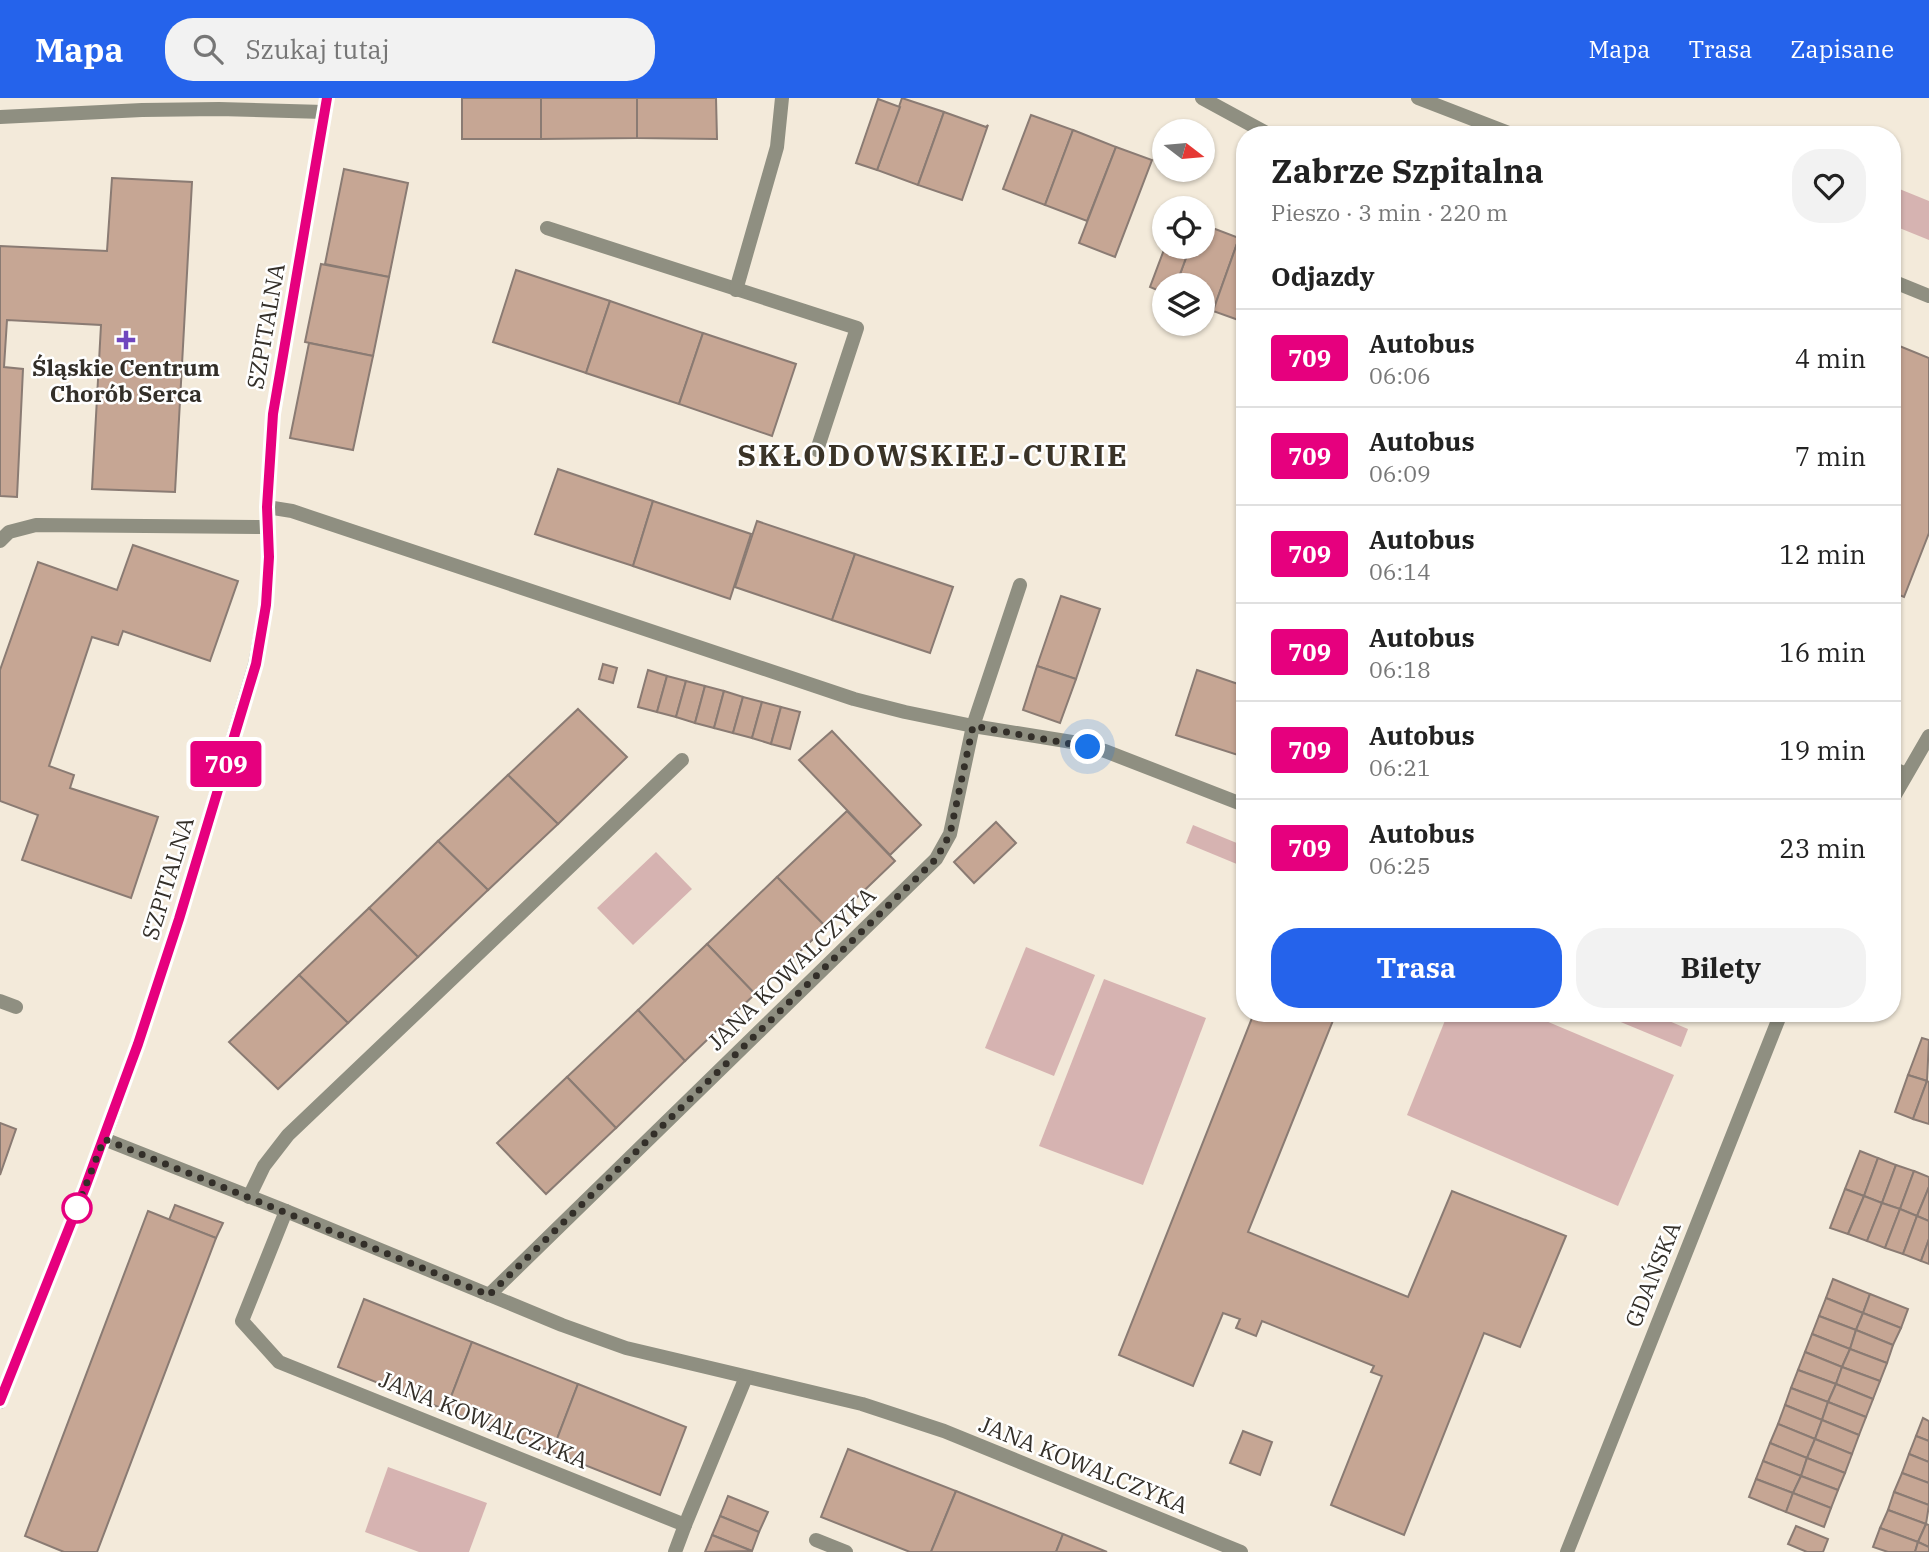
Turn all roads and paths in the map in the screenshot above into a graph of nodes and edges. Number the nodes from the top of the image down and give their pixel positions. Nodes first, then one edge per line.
1 (782, 98) edge
2 (1202, 98) edge
3 (1418, 98) edge
4 (326, 105) edge
5 (0, 117) edge
6 (1253, 126) edge
7 (1491, 126) edge
8 (547, 228) dead end
9 (1901, 285) edge
10 (736, 290) junction
11 (1929, 296) edge
12 (817, 450) dead end
13 (267, 507) junction
14 (268, 527) junction
15 (0, 541) edge
16 (1020, 585) dead end
17 (973, 726) junction
18 (1929, 736) edge
19 (682, 760) dead end
20 (1901, 769) edge
21 (1236, 802) edge
22 (0, 1001) edge
23 (16, 1007) dead end
24 (1777, 1022) edge
25 (104, 1139) junction
26 (249, 1197) junction
27 (286, 1211) junction
28 (489, 1295) junction
29 (746, 1377) junction
30 (0, 1402) edge
31 (685, 1525) junction
32 (816, 1540) dead end
33 (675, 1552) edge
34 (846, 1552) edge
35 (1241, 1552) edge
36 (1567, 1552) edge

1 - 10 street
2 - 6 street
3 - 7 street
4 - 5 street
4 - 13 street, SZPITALNA
8 - 10 street
9 - 11 street
10 - 12 street
13 - 14 street, SZPITALNA
13 - 17 street
14 - 15 street
14 - 25 street, SZPITALNA
16 - 17 street, JANA KOWALCZYKA
17 - 21 street
17 - 28 street, JANA KOWALCZYKA
18 - 20 street
19 - 26 street
22 - 23 street
24 - 36 street, GDAŃSKA
25 - 26 street, JANA KOWALCZYKA
25 - 30 street, SZPITALNA
26 - 27 street, JANA KOWALCZYKA
27 - 28 street, JANA KOWALCZYKA
27 - 31 street, JANA KOWALCZYKA
28 - 29 street, JANA KOWALCZYKA
29 - 31 street
29 - 35 street, JANA KOWALCZYKA
31 - 33 street
32 - 34 street

